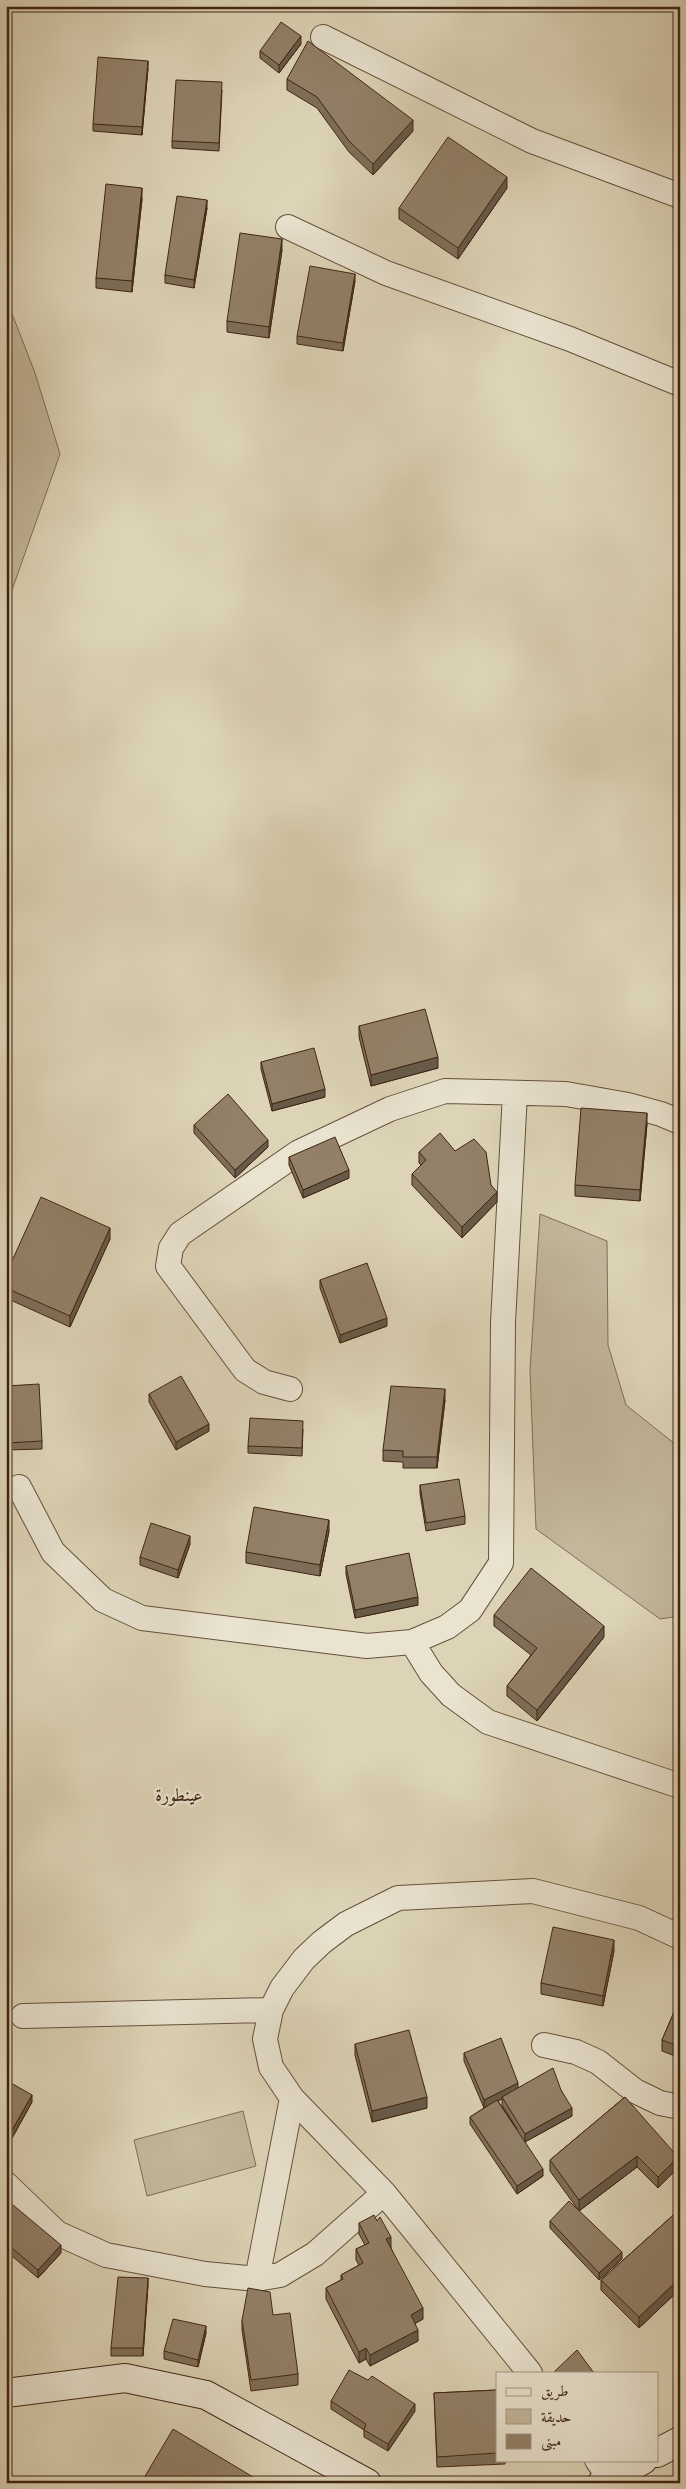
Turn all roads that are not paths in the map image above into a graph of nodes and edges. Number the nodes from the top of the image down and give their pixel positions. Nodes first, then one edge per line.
1 (323, 37) dead end
2 (680, 196) edge
3 (288, 227) dead end
4 (680, 384) edge
5 (515, 1093) junction
6 (680, 1122) edge
7 (290, 1389) dead end
8 (19, 1487) dead end
9 (412, 1642) junction
10 (680, 1786) edge
11 (680, 1937) edge
12 (271, 2010) junction
13 (24, 2016) dead end
14 (544, 2045) dead end
15 (292, 2098) junction
16 (680, 2107) edge
17 (6, 2184) edge
18 (384, 2193) junction
19 (257, 2279) junction
20 (529, 2372) edge
21 (6, 2393) edge
22 (680, 2441) edge
23 (658, 2452) edge
24 (639, 2462) edge
25 (606, 2476) edge
26 (367, 2483) edge

1 - 2 street
3 - 4 street
5 - 6 street
5 - 7 street
5 - 9 street
8 - 9 street
9 - 10 street
11 - 12 street
12 - 13 street
12 - 15 street
14 - 16 street
15 - 18 street
15 - 19 street
17 - 19 street
18 - 19 street
18 - 20 street
21 - 26 main road
22 - 23 main road
24 - 25 main road

